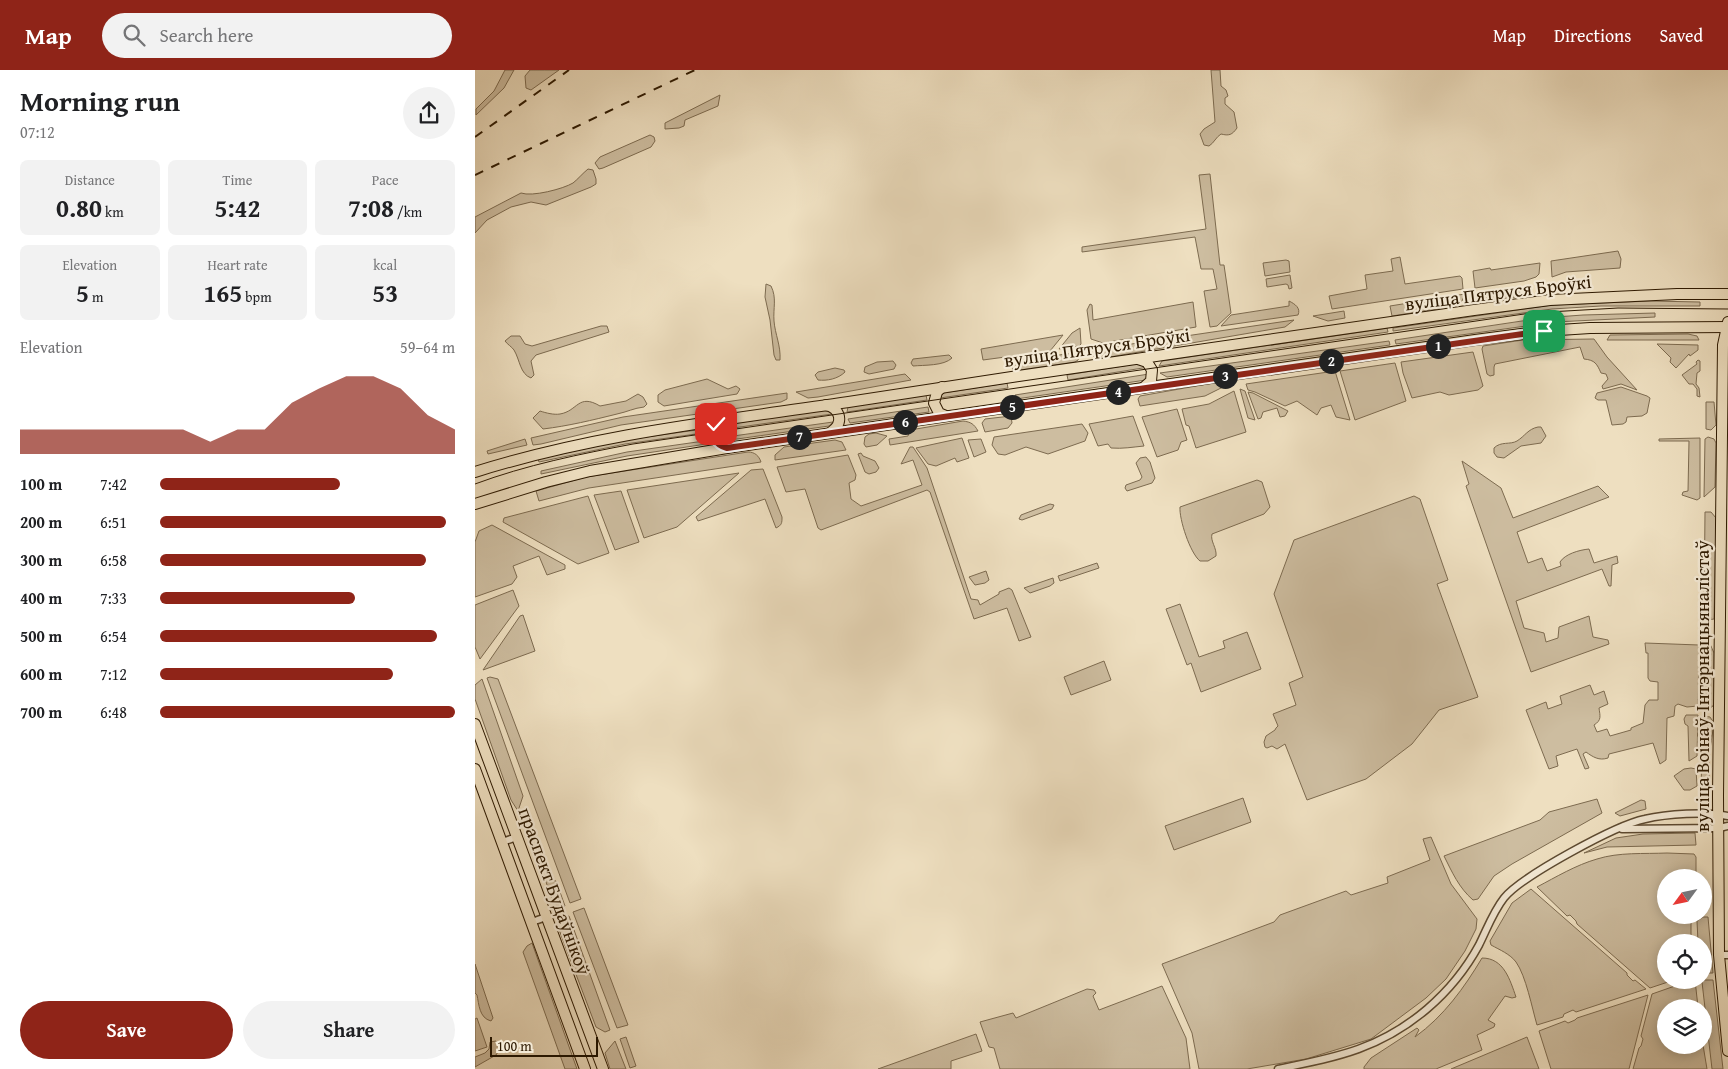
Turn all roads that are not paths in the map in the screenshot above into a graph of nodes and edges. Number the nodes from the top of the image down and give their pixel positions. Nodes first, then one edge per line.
1 (1728, 294) edge
2 (1727, 325) edge
3 (1164, 355) junction
4 (1137, 359) junction
5 (1169, 384) junction
6 (942, 387) junction
7 (1143, 388) junction
8 (826, 405) junction
9 (946, 416) junction
10 (722, 420) junction
11 (831, 432) junction
12 (727, 448) junction
13 (475, 472) edge
14 (475, 504) edge
15 (1721, 552) junction
16 (1728, 561) edge
17 (1728, 574) edge
18 (1721, 583) junction
19 (475, 724) edge
20 (475, 769) edge
21 (1723, 815) edge
22 (1723, 827) edge
23 (1616, 830) junction
24 (517, 837) junction
25 (502, 842) junction
26 (546, 917) junction
27 (532, 922) junction
28 (1724, 955) edge
29 (1726, 1017) edge
30 (1727, 1037) edge
31 (593, 1043) junction
32 (577, 1048) junction
33 (1728, 1051) edge
34 (585, 1069) edge
35 (603, 1069) edge
36 (1278, 1069) edge

1 - 3 main road, вуліца Пятруся Броўкі
2 - 5 main road
2 - 15 main road, вуліца Воінаў-Інтэрнацыяналістаў
3 - 4 main road, вуліца Пятруся Броўкі
3 - 5 main road
4 - 6 main road, вуліца Пятруся Броўкі
4 - 7 main road
5 - 7 main road
6 - 8 main road, вуліца Пятруся Броўкі
6 - 9 main road
7 - 9 main road
8 - 10 main road, вуліца Пятруся Броўкі
8 - 11 main road
9 - 11 main road
10 - 12 main road
10 - 13 main road, вуліца Пятруся Броўкі
11 - 12 main road
12 - 14 main road
15 - 16 main road
15 - 18 main road, вуліца Воінаў-Інтэрнацыяналістаў
17 - 18 main road
18 - 21 main road, вуліца Воінаў-Інтэрнацыяналістаў
19 - 24 main road, праспект Будаўнікоў
20 - 25 main road, праспект Будаўнікоў
21 - 22 main road, вуліца Воінаў-Інтэрнацыяналістаў
21 - 23 street
22 - 23 street
22 - 28 main road, вуліца Воінаў-Інтэрнацыяналістаў
23 - 36 street
24 - 25 street
24 - 26 main road, праспект Будаўнікоў
25 - 27 main road, праспект Будаўнікоў
26 - 27 street
26 - 31 main road, праспект Будаўнікоў
27 - 32 main road, праспект Будаўнікоў
28 - 29 main road, вуліца Воінаў-Інтэрнацыяналістаў
29 - 30 main road, вуліца Воінаў-Інтэрнацыяналістаў
30 - 33 main road, вуліца Воінаў-Інтэрнацыяналістаў
31 - 32 street
31 - 35 main road, праспект Будаўнікоў
32 - 34 main road, праспект Будаўнікоў

